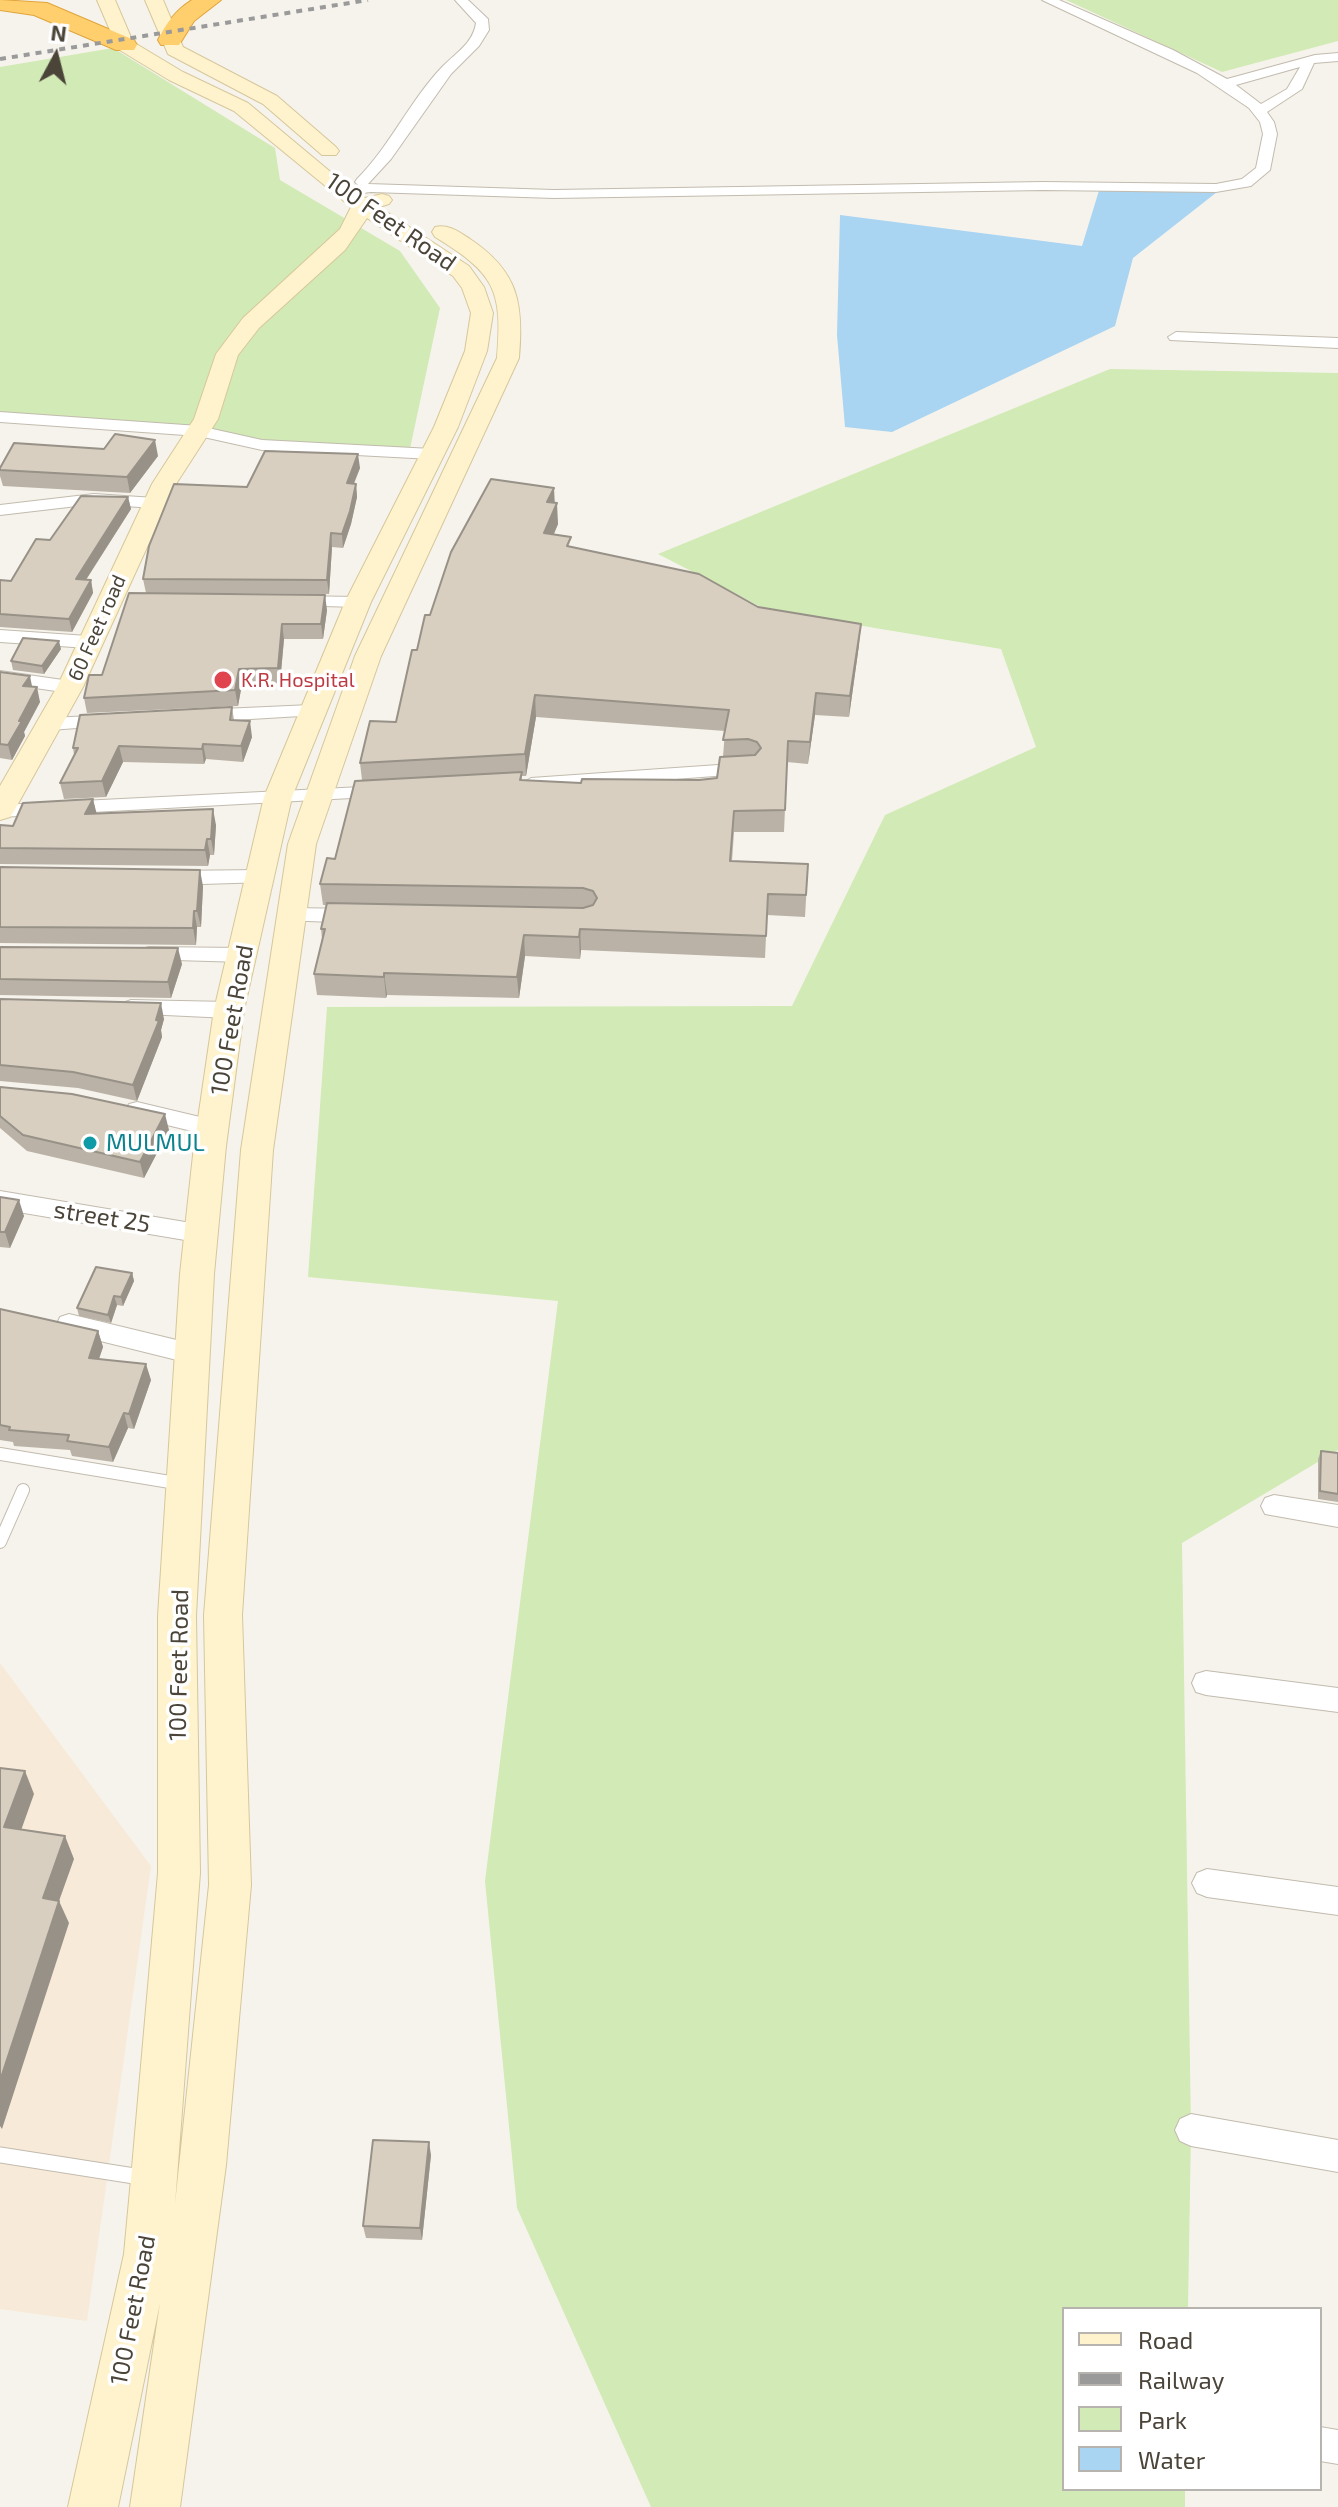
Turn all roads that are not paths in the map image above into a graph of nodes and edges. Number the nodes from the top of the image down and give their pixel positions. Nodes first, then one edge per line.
1 (24, 0) edge
2 (106, 0) edge
3 (154, 0) edge
4 (209, 0) edge
5 (461, 0) edge
6 (1048, 0) edge
7 (0, 2) edge
8 (170, 40) junction
9 (125, 45) junction
10 (1338, 57) edge
11 (1308, 61) junction
12 (1227, 83) junction
13 (1260, 110) junction
14 (365, 193) junction
15 (1176, 337) dead end
16 (1338, 343) edge
17 (0, 417) edge
18 (194, 437) junction
19 (432, 454) junction
20 (155, 503) junction
21 (0, 510) edge
22 (275, 601) edge
23 (358, 602) junction
24 (0, 636) edge
25 (88, 642) junction
26 (0, 677) edge
27 (70, 687) junction
28 (311, 711) junction
29 (188, 717) edge
30 (126, 720) edge
31 (50, 724) junction
32 (747, 769) edge
33 (504, 786) edge
34 (396, 791) edge
35 (320, 795) junction
36 (278, 797) junction
37 (3, 802) edge
38 (147, 877) edge
39 (260, 877) junction
40 (291, 915) junction
41 (383, 917) edge
42 (121, 954) edge
43 (243, 955) junction
44 (107, 1007) edge
45 (229, 1010) junction
46 (113, 1105) edge
47 (213, 1128) junction
48 (0, 1200) edge
49 (203, 1234) junction
50 (51, 1321) edge
51 (193, 1354) junction
52 (0, 1454) edge
53 (185, 1485) junction
54 (23, 1490) dead end
55 (1274, 1506) dead end
56 (1338, 1516) edge
57 (0, 1542) edge
58 (1206, 1683) dead end
59 (1338, 1700) edge
60 (228, 1775) junction
61 (178, 1783) junction
62 (1207, 1883) dead end
63 (1338, 1901) edge
64 (1191, 2130) dead end
65 (0, 2155) edge
66 (1338, 2156) edge
67 (154, 2179) junction
68 (93, 2507) edge
69 (155, 2507) edge

1 - 7 highway
2 - 9 street
3 - 8 street
4 - 8 highway
5 - 14 street
6 - 12 street
7 - 9 highway
8 - 14 street, 100 Feet Road
9 - 14 street, 100 Feet Road
10 - 11 street
11 - 12 street
11 - 13 street
12 - 13 street
13 - 14 street
14 - 18 street, 60 Feet road
14 - 19 street, 100 Feet Road
14 - 35 street, 100 Feet Road
15 - 16 street
17 - 18 street
18 - 19 street
18 - 20 street, 60 Feet road
19 - 23 street, 100 Feet Road
20 - 21 street
20 - 25 street, 60 Feet road
22 - 23 street
23 - 28 street, 100 Feet Road
24 - 25 street
25 - 27 street, 60 Feet road
26 - 27 street
27 - 31 street, 60 Feet road
28 - 29 street
28 - 36 street, 100 Feet Road
30 - 31 street
31 - 37 street, 60 Feet road
32 - 33 street
34 - 35 street
35 - 36 street
35 - 40 street, 100 Feet Road
36 - 37 street
36 - 39 street, 100 Feet Road
38 - 39 street
39 - 43 street, 100 Feet Road
40 - 41 street
40 - 60 street, 100 Feet Road
42 - 43 street
43 - 45 street, 100 Feet Road
44 - 45 street
45 - 47 street, 100 Feet Road
46 - 47 street
47 - 49 street, 100 Feet Road
48 - 49 street, street 25
49 - 51 street, 100 Feet Road
50 - 51 street
51 - 53 street, 100 Feet Road
52 - 53 lane
53 - 61 street, 100 Feet Road
54 - 57 lane
55 - 56 street
58 - 59 street
60 - 61 street
60 - 69 street, 100 Feet Road
61 - 67 street, 100 Feet Road
62 - 63 street
64 - 66 street
65 - 67 lane
67 - 68 street, 100 Feet Road

